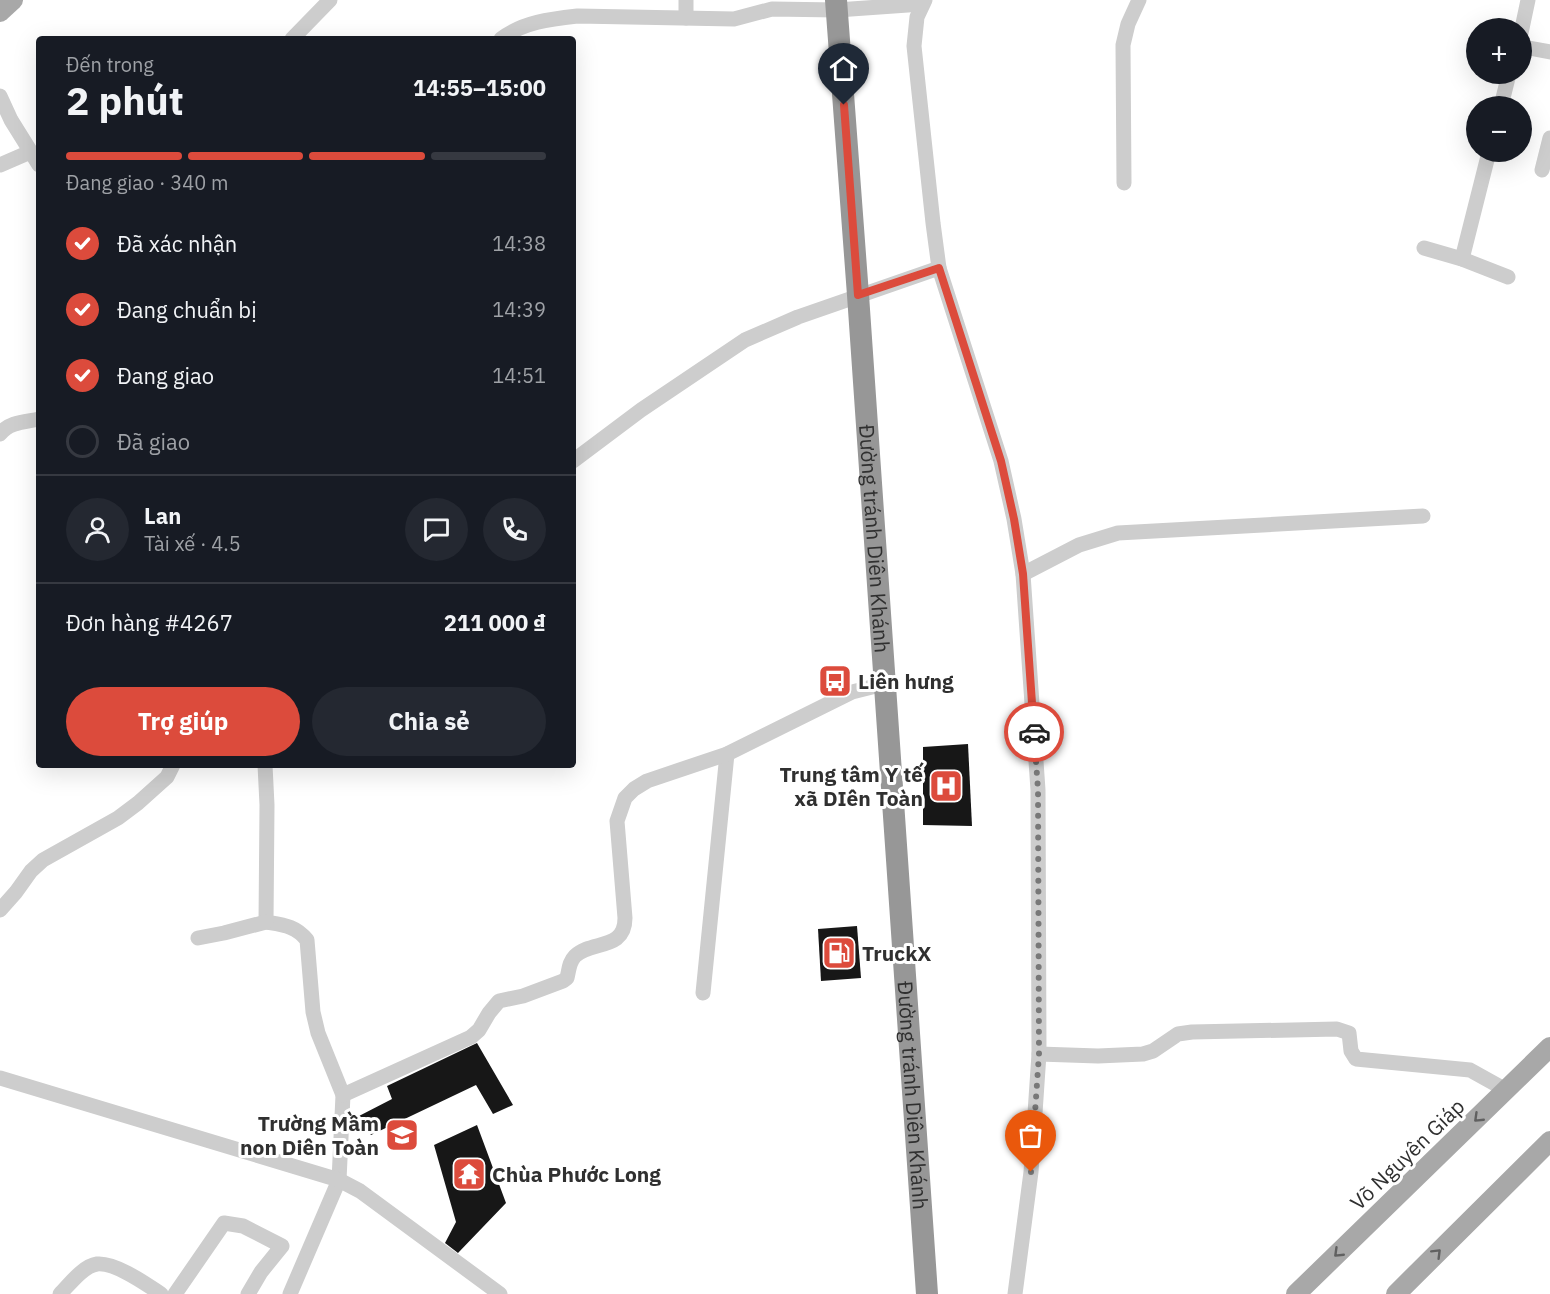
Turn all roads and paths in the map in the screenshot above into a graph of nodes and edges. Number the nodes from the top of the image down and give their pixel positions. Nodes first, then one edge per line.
1 (13, 0) edge
2 (330, 0) edge
3 (686, 0) edge
4 (1139, 0) edge
5 (1528, 0) edge
6 (924, 2) edge
7 (836, 5) edge
8 (0, 12) edge
9 (686, 18) junction
10 (1524, 18) edge
11 (295, 36) edge
12 (506, 36) edge
13 (1532, 48) edge
14 (1550, 51) edge
15 (0, 96) edge
16 (1550, 138) edge
17 (35, 158) edge
18 (1486, 162) edge
19 (0, 165) edge
20 (1542, 170) dead end
21 (1124, 183) dead end
22 (1424, 248) dead end
23 (1462, 259) junction
24 (939, 268) junction
25 (1508, 277) dead end
26 (858, 295) junction
27 (36, 420) edge
28 (0, 434) edge
29 (576, 459) edge
30 (1423, 516) dead end
31 (1023, 574) junction
32 (884, 684) junction
33 (727, 754) junction
34 (171, 768) edge
35 (264, 768) edge
36 (0, 910) edge
37 (266, 922) junction
38 (198, 938) dead end
39 (703, 993) dead end
40 (1550, 1047) edge
41 (1039, 1054) junction
42 (0, 1078) edge
43 (1506, 1090) junction
44 (344, 1095) junction
45 (1550, 1141) edge
46 (339, 1180) junction
47 (60, 1294) edge
48 (160, 1294) edge
49 (176, 1294) edge
50 (248, 1294) edge
51 (290, 1294) edge
52 (500, 1294) edge
53 (927, 1294) edge
54 (1015, 1294) edge
55 (1296, 1294) edge
56 (1396, 1294) edge

1 - 8 main road
2 - 11 street
3 - 9 street
4 - 21 street
5 - 10 street
6 - 7 street
6 - 24 street
7 - 9 street
7 - 26 highway, Đường tránh Diên Khánh
9 - 12 street
13 - 14 street
15 - 17 street
16 - 20 street
17 - 19 street
18 - 23 street
22 - 23 street
23 - 25 street
24 - 26 street
24 - 31 street
26 - 29 street
26 - 32 highway, Đường tránh Diên Khánh
27 - 28 street
30 - 31 street
31 - 41 street
32 - 33 street
32 - 53 highway, Đường tránh Diên Khánh
33 - 39 street
33 - 44 street
34 - 36 street
35 - 37 street
37 - 38 street
37 - 44 street
40 - 43 main road, Võ Nguyên Giáp
41 - 43 street
41 - 54 street
42 - 46 street
43 -> 55 main road, Võ Nguyên Giáp
44 - 46 street
56 -> 45 main road
46 - 51 street
46 - 52 street
47 - 48 street
49 - 50 street

